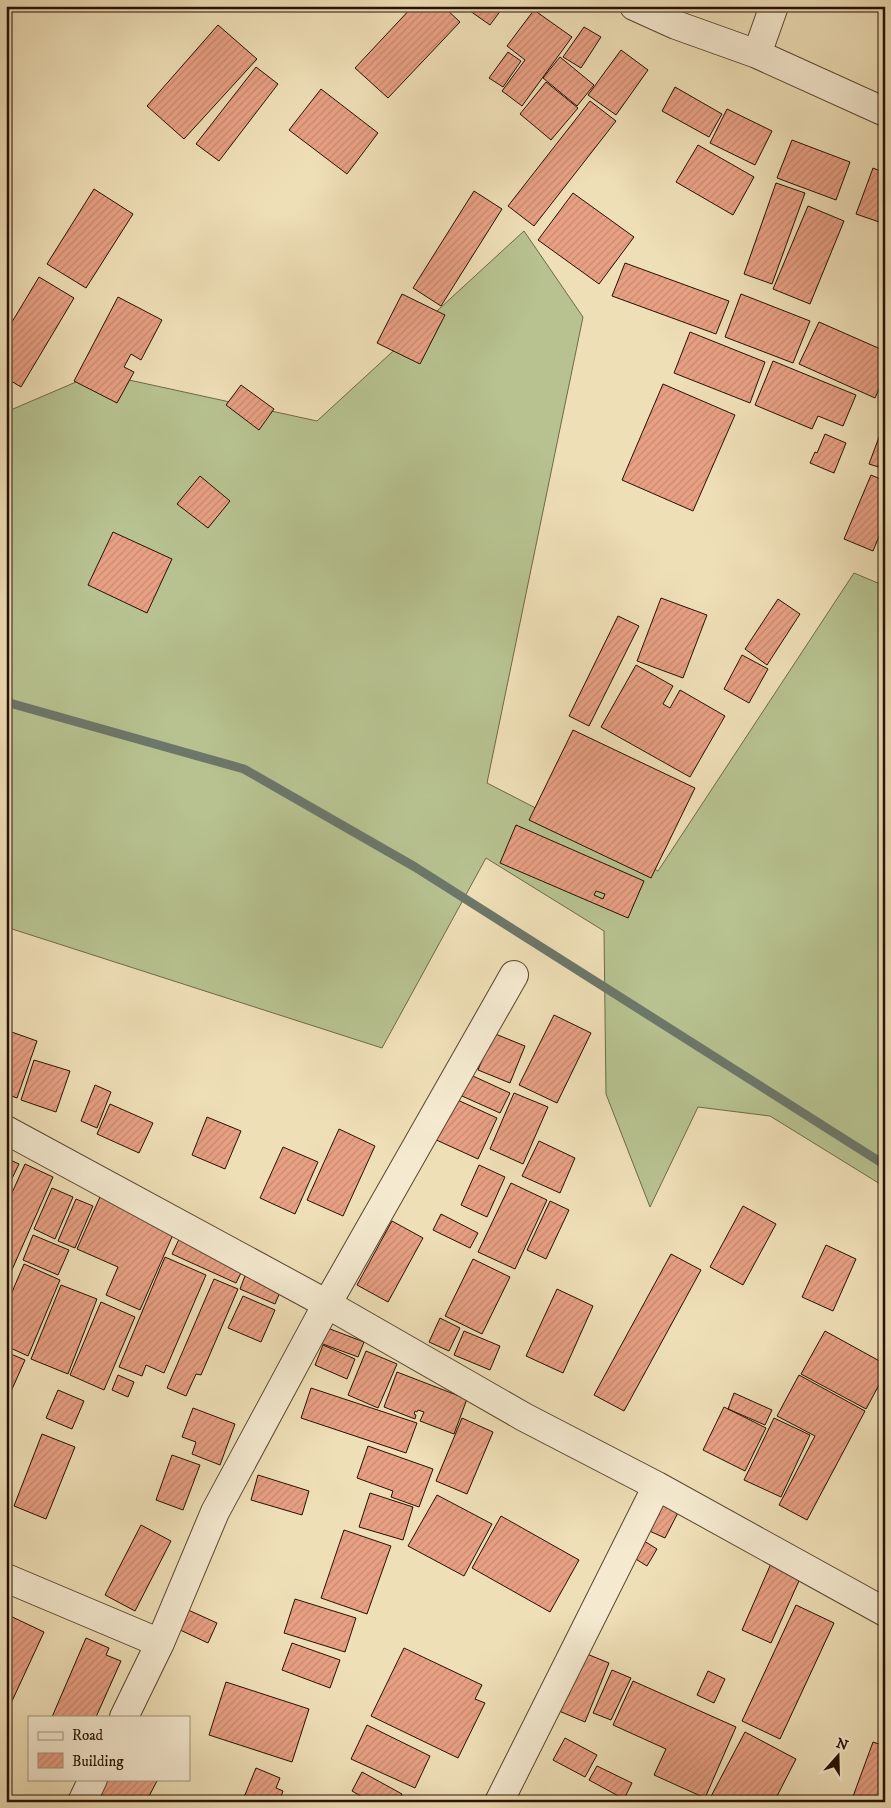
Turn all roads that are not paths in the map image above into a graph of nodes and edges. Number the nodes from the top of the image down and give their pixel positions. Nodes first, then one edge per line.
1 (634, 6) edge
2 (774, 6) edge
3 (756, 54) junction
4 (885, 112) edge
5 (514, 975) dead end
6 (6, 1130) edge
7 (327, 1304) junction
8 (657, 1486) junction
9 (6, 1578) edge
10 (885, 1612) edge
11 (160, 1643) junction
12 (124, 1716) edge
13 (93, 1780) edge
14 (82, 1802) edge
15 (499, 1802) edge

1 - 3 street
2 - 3 street
3 - 4 street
5 - 7 street
6 - 7 street
7 - 8 street
7 - 11 street
8 - 10 street
8 - 15 street
9 - 11 street
11 - 12 street
13 - 14 street

